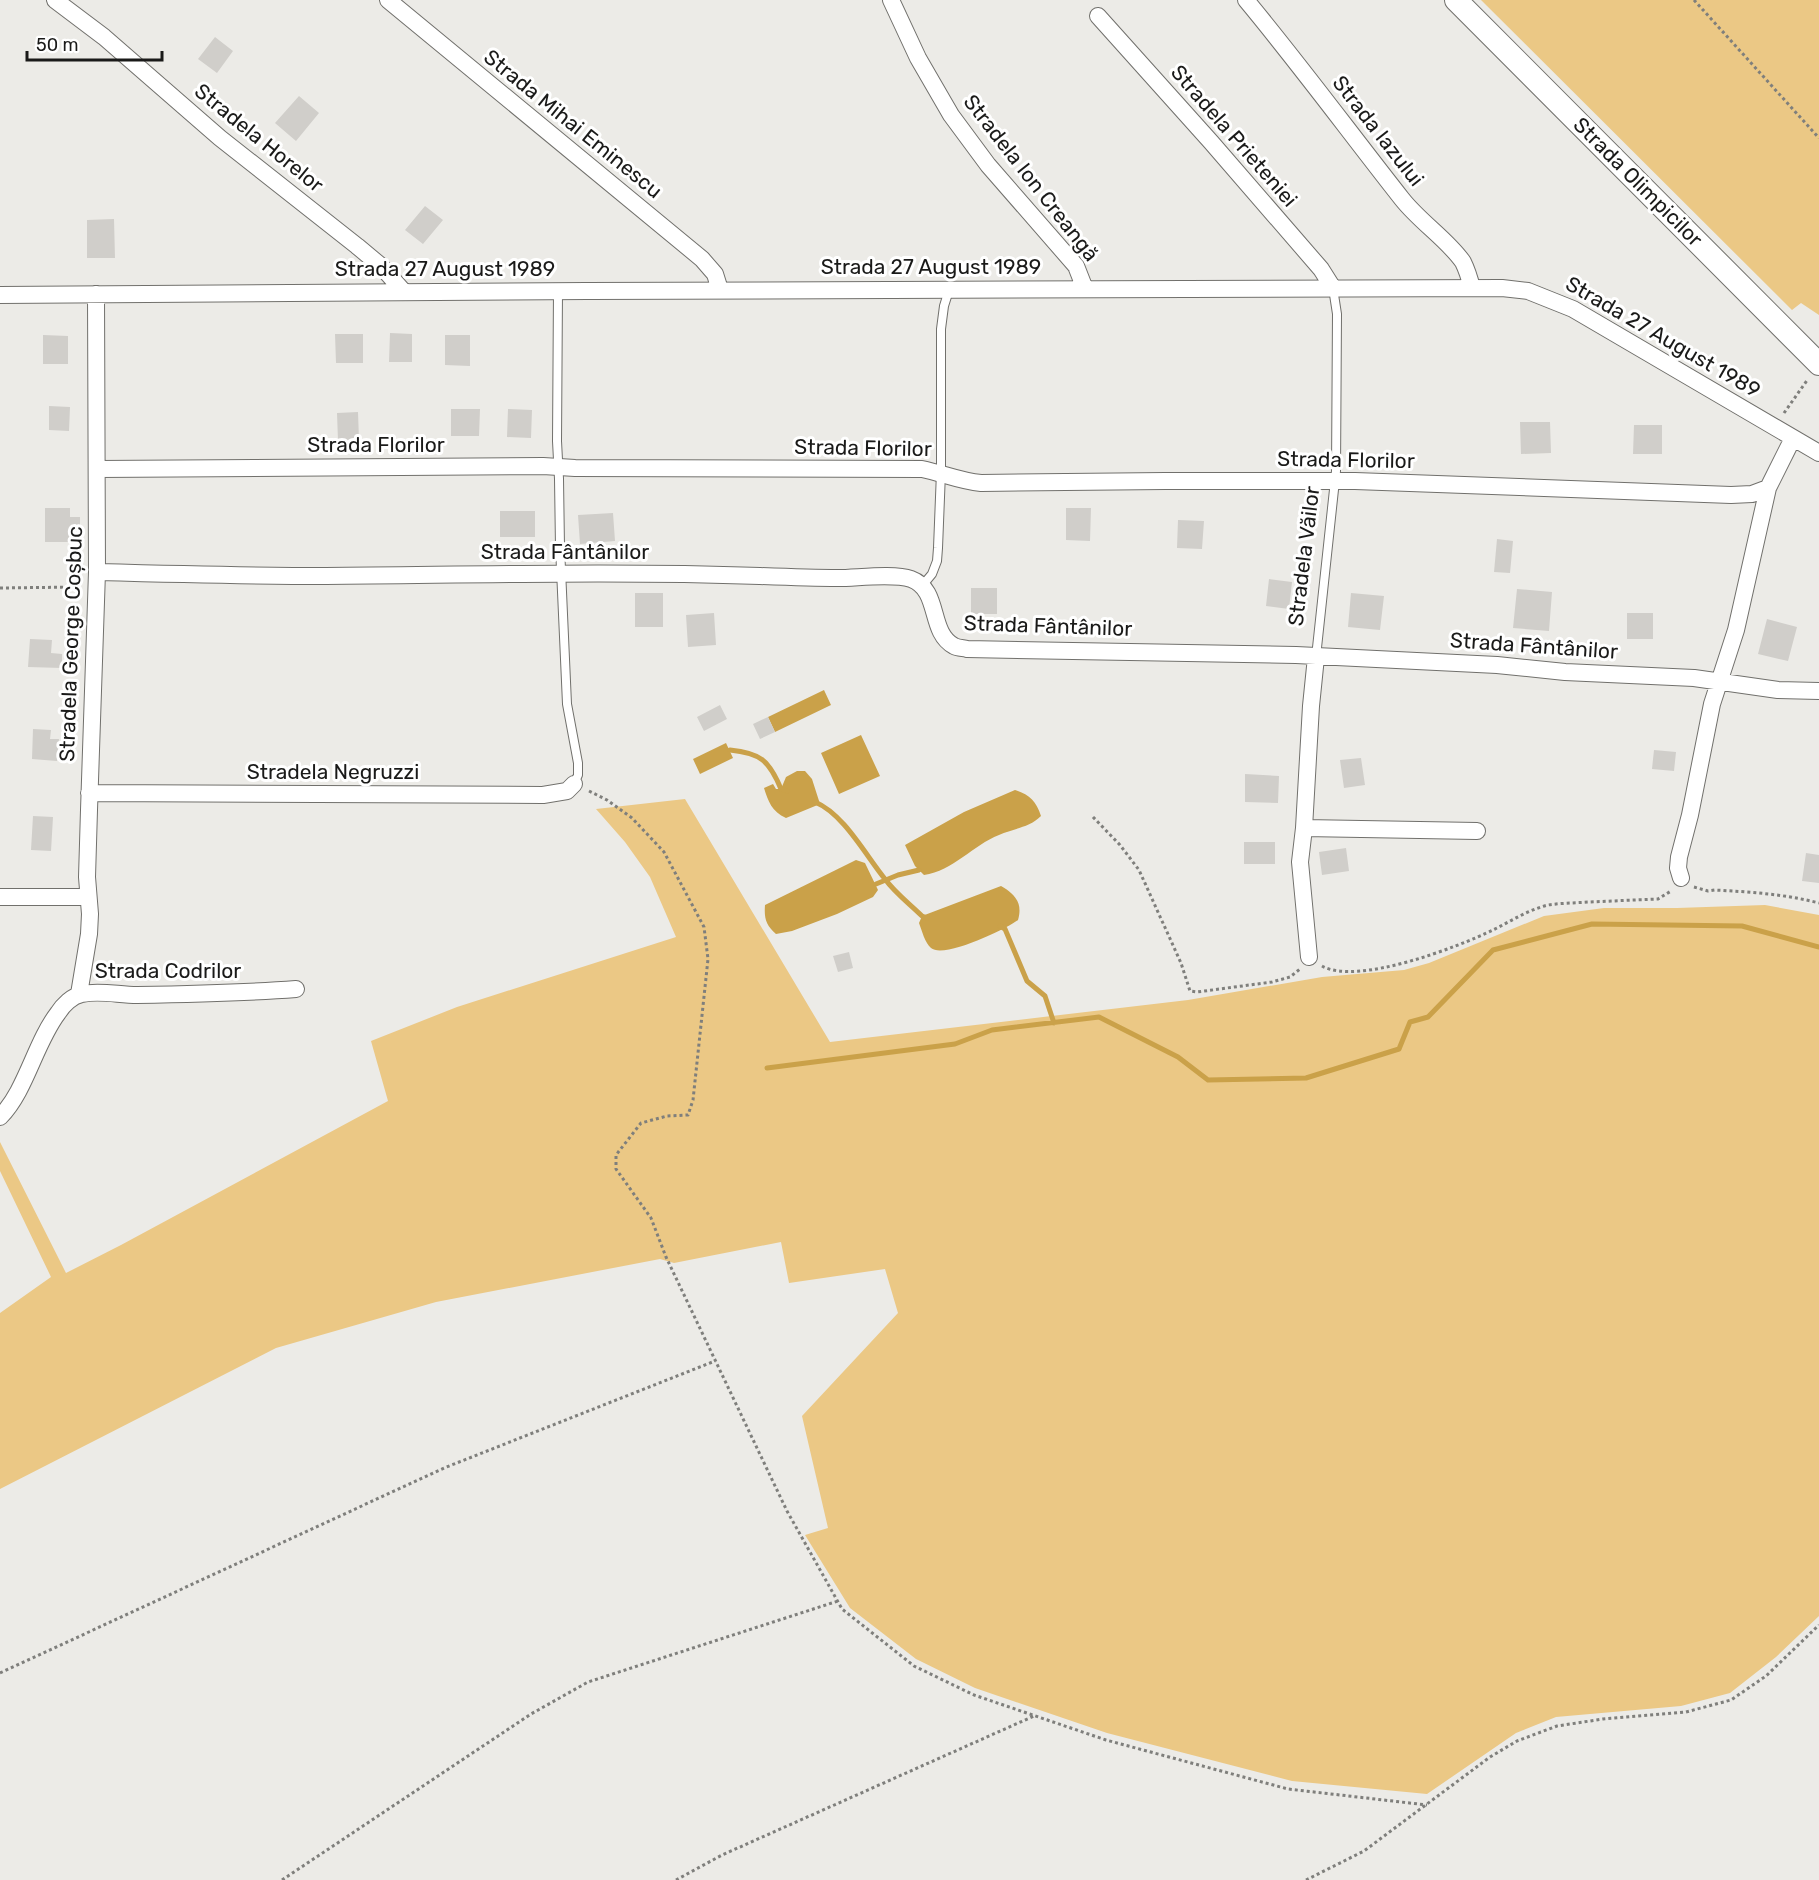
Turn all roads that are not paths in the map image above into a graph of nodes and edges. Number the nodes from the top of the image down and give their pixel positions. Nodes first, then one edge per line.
1 (55, 0) edge
2 (388, 0) edge
3 (891, 0) edge
4 (1246, 0) edge
5 (1456, 0) edge
6 (1098, 16) dead end
7 (1333, 288) junction
8 (1473, 288) junction
9 (949, 289) junction
10 (1085, 289) junction
11 (720, 290) junction
12 (558, 291) junction
13 (404, 292) junction
14 (96, 294) junction
15 (0, 295) edge
16 (1815, 369) edge
17 (1793, 438) junction
18 (1819, 453) edge
19 (559, 467) junction
20 (98, 470) junction
21 (941, 472) junction
22 (1335, 482) junction
23 (1768, 488) junction
24 (562, 573) junction
25 (97, 579) junction
26 (922, 586) junction
27 (1316, 657) junction
28 (1718, 681) junction
29 (1819, 691) edge
30 (574, 784) joint
31 (89, 793) junction
32 (1304, 828) junction
33 (1477, 831) dead end
34 (1681, 878) road end
35 (0, 897) edge
36 (88, 897) junction
37 (1309, 957) road end
38 (296, 989) dead end
39 (79, 994) junction
40 (0, 1117) edge

1 - 13 street, Stradela Horelor
2 - 11 street, Strada Mihai Eminescu
3 - 10 street, Stradela Ion Creangă
4 - 8 street, Strada Iazului
5 - 16 main road, Strada Olimpicilor
6 - 7 street, Stradela Prieteniei
7 - 8 street, Strada 27 August 1989
7 - 10 street, Strada 27 August 1989
7 - 22 lane, Stradela Văilor
8 - 17 street, Strada 27 August 1989
9 - 10 street, Strada 27 August 1989
9 - 11 street, Strada 27 August 1989
9 - 21 lane
11 - 12 street, Strada 27 August 1989
12 - 13 street, Strada 27 August 1989
12 - 19 lane
13 - 14 street, Strada 27 August 1989
14 - 15 street, Strada 27 August 1989
14 - 20 street, Stradela George Coșbuc
17 - 18 street, Strada 27 August 1989
17 - 23 street
19 - 20 street, Strada Florilor
19 - 21 street, Strada Florilor
19 - 24 lane
20 - 25 street, Stradela George Coșbuc
21 - 22 street, Strada Florilor
21 - 26 lane
22 - 23 street, Strada Florilor
22 - 27 lane, Stradela Văilor
23 - 28 street
24 - 25 street, Strada Fântânilor
24 - 26 street, Strada Fântânilor
24 - 30 lane
25 - 31 street, Stradela George Coșbuc
26 - 27 street, Strada Fântânilor
27 - 28 street, Strada Fântânilor
27 - 32 street, Stradela Văilor
28 - 29 street, Strada Fântânilor
28 - 34 street
30 - 31 street, Stradela Negruzzi
31 - 36 street, Stradela George Coșbuc
32 - 33 street
32 - 37 street, Stradela Văilor
35 - 36 street
36 - 39 street, Stradela George Coșbuc
38 - 39 street, Strada Codrilor
39 - 40 street, Strada Codrilor

